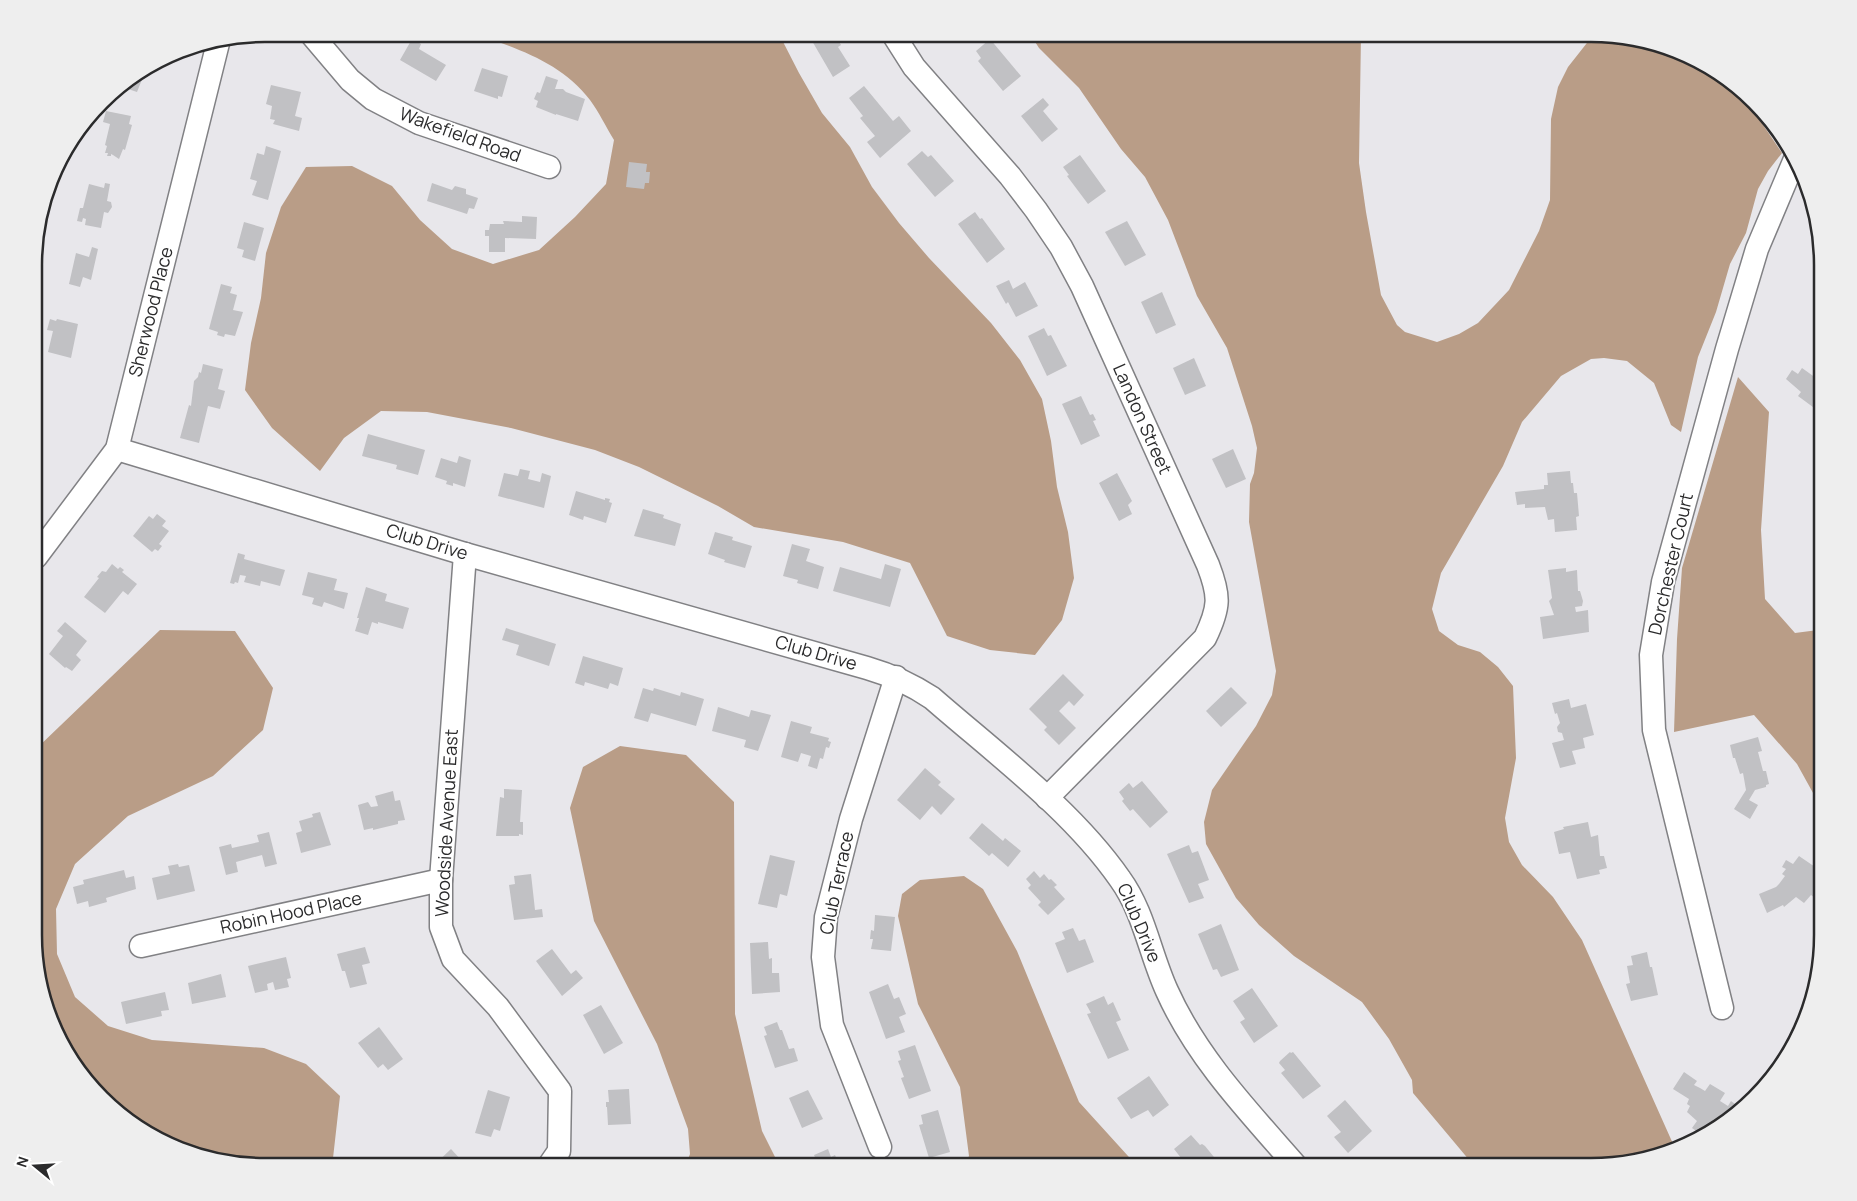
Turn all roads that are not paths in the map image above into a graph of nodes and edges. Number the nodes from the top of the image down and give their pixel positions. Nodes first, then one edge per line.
1 (318, 42) edge
2 (897, 42) edge
3 (217, 48) edge
4 (549, 167) dead end
5 (1791, 168) edge
6 (117, 449) junction
7 (42, 549) edge
8 (465, 554) junction
9 (896, 677) junction
10 (1046, 798) junction
11 (441, 880) junction
12 (141, 946) dead end
13 (1722, 1008) dead end
14 (880, 1147) dead end
15 (554, 1158) edge
16 (1289, 1158) edge

1 - 4 street, Wakefield Road
2 - 10 street, Landon Street
3 - 6 street, Sherwood Place
5 - 13 street, Dorchester Court
6 - 7 street, Sherwood Place
6 - 8 street, Club Drive
8 - 9 street, Club Drive
8 - 11 street, Woodside Avenue East
9 - 10 street, Club Drive
9 - 14 street, Club Terrace
10 - 16 street, Club Drive
11 - 12 street, Robin Hood Place
11 - 15 street, Woodside Avenue East

